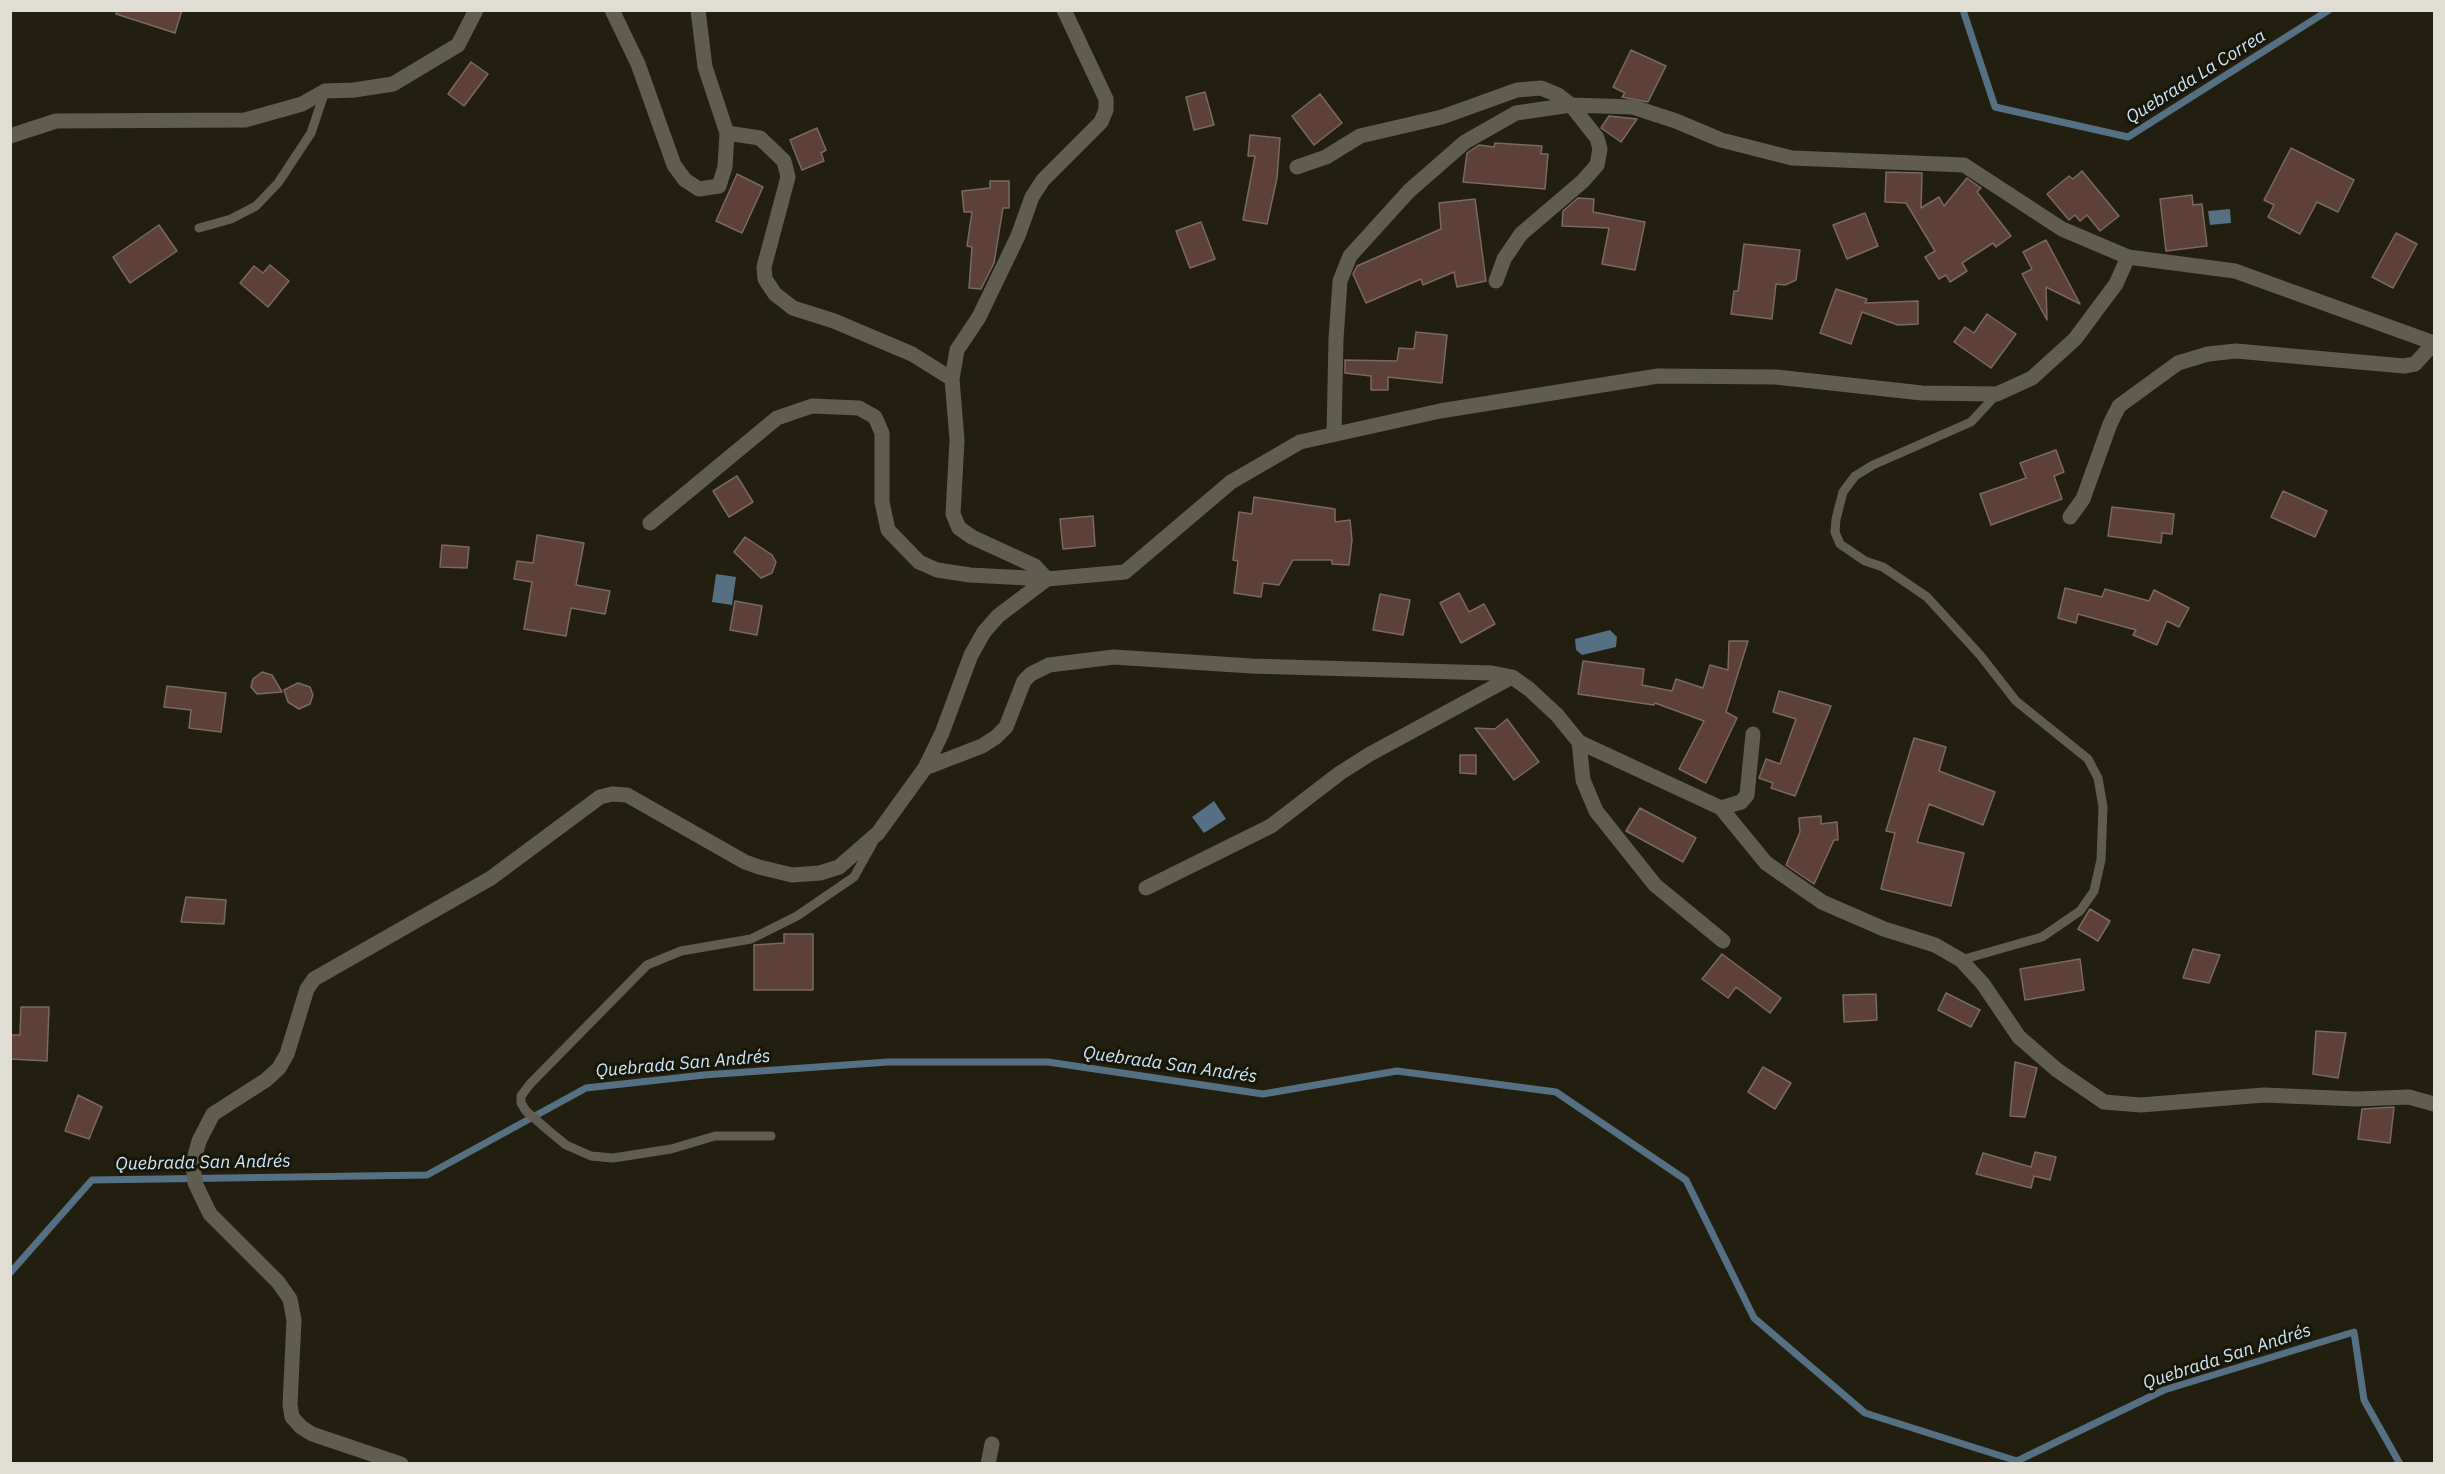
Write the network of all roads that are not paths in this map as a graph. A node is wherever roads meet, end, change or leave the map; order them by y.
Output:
1 (476, 10) edge
2 (612, 10) edge
3 (698, 10) edge
4 (1064, 10) edge
5 (325, 91) junction
6 (1571, 105) junction
7 (727, 133) junction
8 (10, 136) edge
9 (1297, 167) dead end
10 (199, 228) dead end
11 (2128, 257) junction
12 (1496, 280) dead end
13 (2434, 343) edge
14 (952, 379) junction
15 (1997, 394) junction
16 (1334, 434) junction
17 (2070, 517) dead end
18 (650, 523) dead end
19 (1047, 579) junction
20 (1512, 677) junction
21 (1753, 734) dead end
22 (1579, 742) junction
23 (925, 768) junction
24 (1721, 808) junction
25 (879, 833) junction
26 (1146, 888) dead end
27 (1723, 940) dead end
28 (1961, 960) junction
29 (2434, 1104) edge
30 (771, 1136) dead end
31 (992, 1444) dead end
32 (401, 1464) edge
33 (987, 1464) edge

1 - 5 street
2 - 7 street
3 - 7 street
4 - 14 street
5 - 8 street
5 - 10 lane
6 - 9 street
6 - 11 street
6 - 12 street
6 - 16 street
7 - 14 street
11 - 13 street
11 - 15 street
13 - 17 street
14 - 19 street
15 - 16 street
15 - 28 lane
16 - 19 street
18 - 19 street
19 - 23 street
20 - 22 street
20 - 23 street
20 - 26 street
21 - 24 street
22 - 24 street
22 - 27 street
23 - 25 street
24 - 28 street
25 - 30 lane
25 - 32 street
28 - 29 street
31 - 33 street

